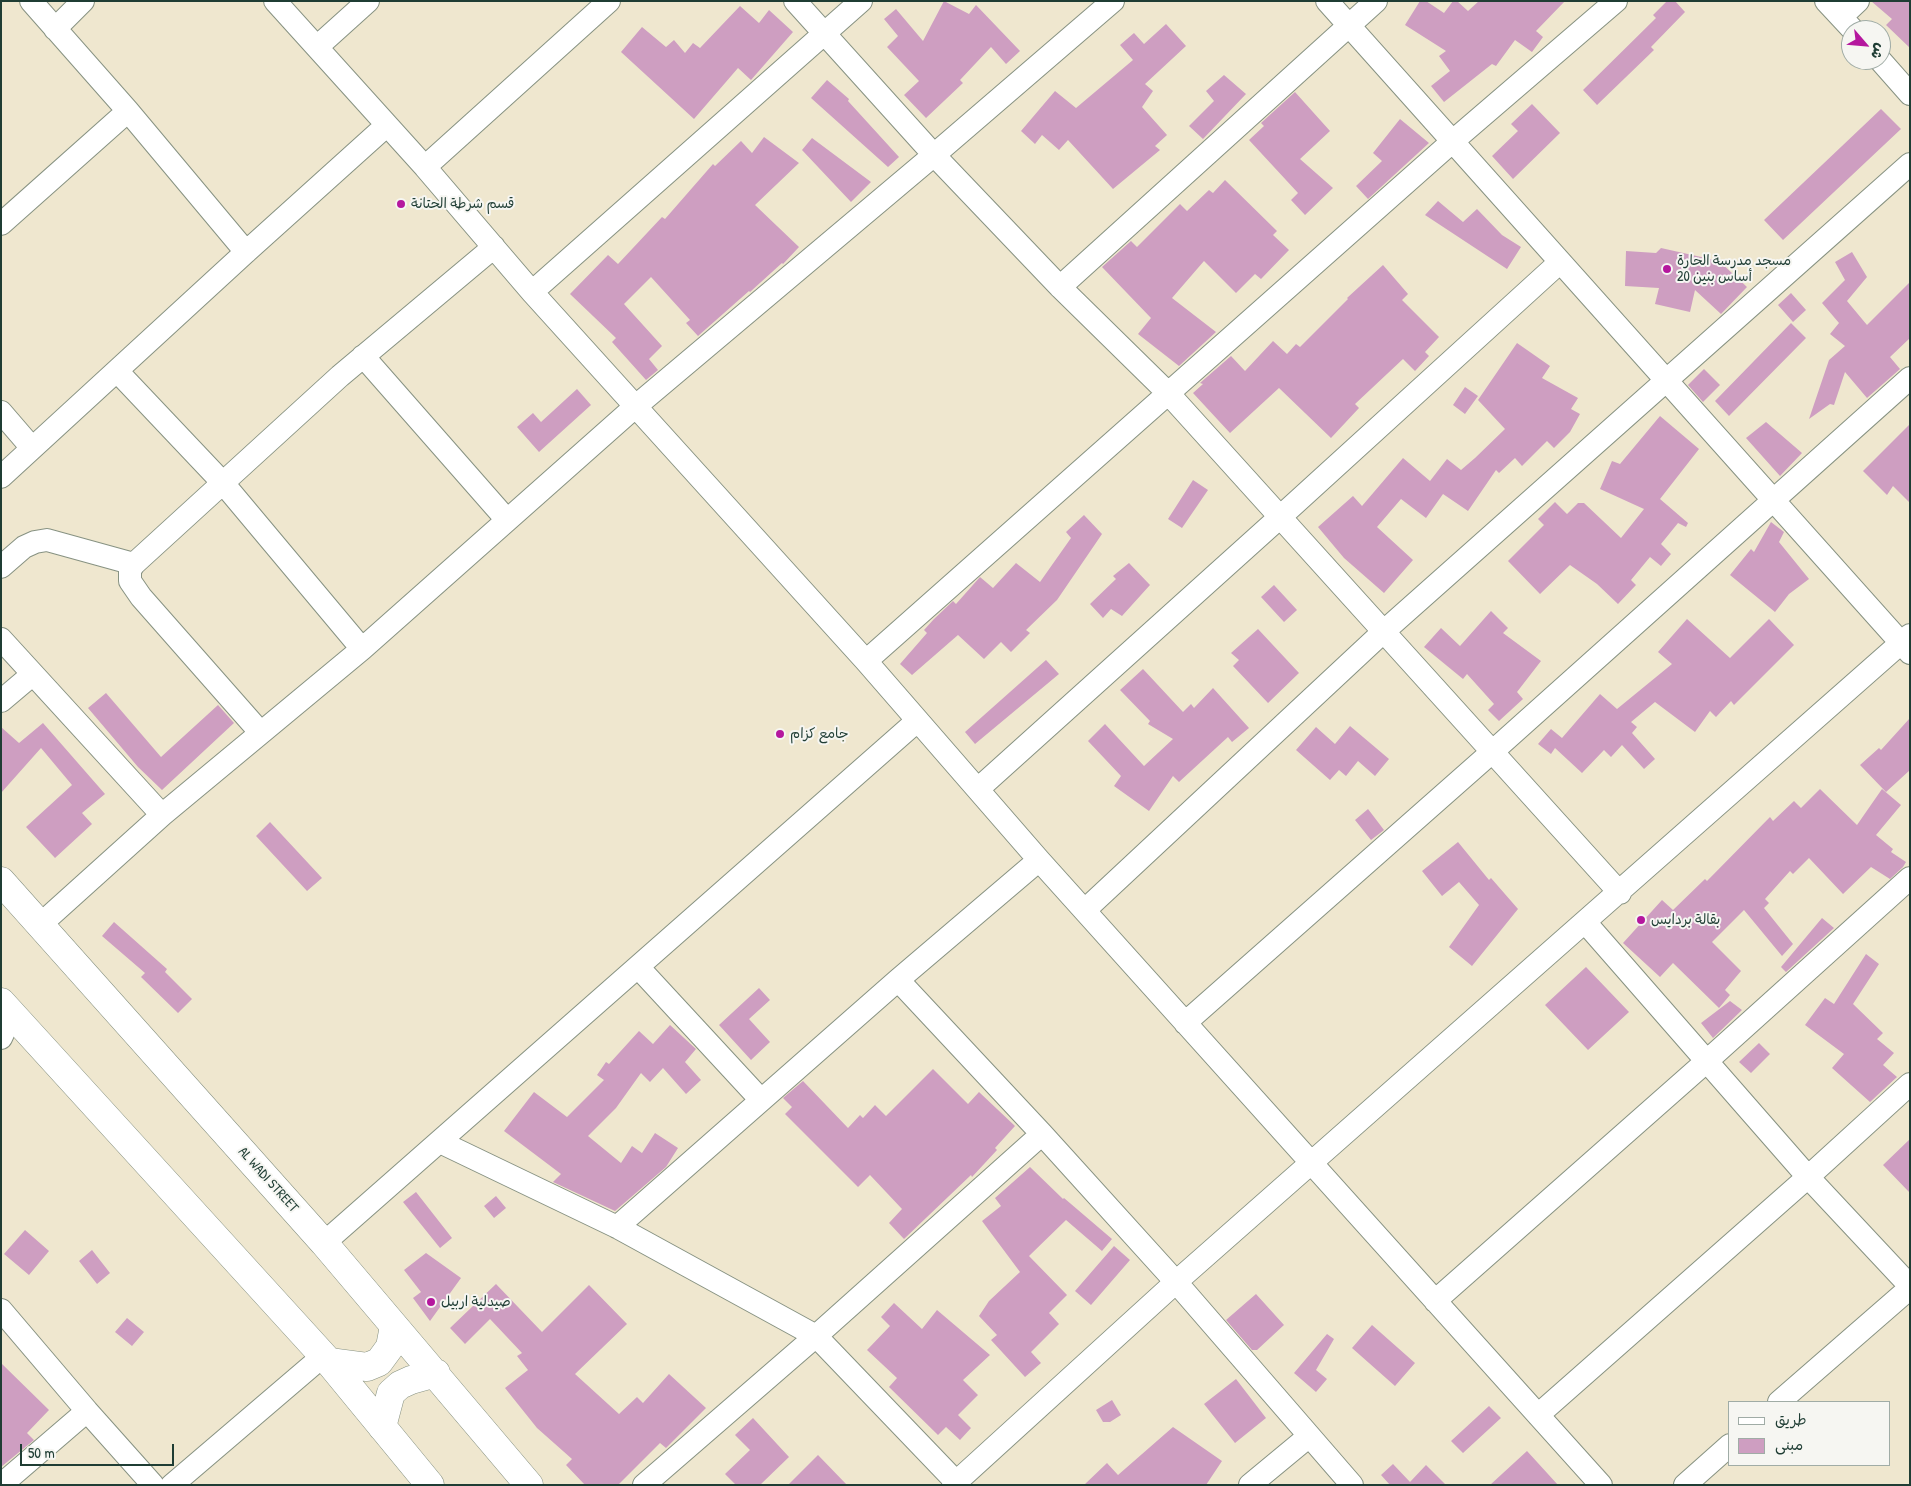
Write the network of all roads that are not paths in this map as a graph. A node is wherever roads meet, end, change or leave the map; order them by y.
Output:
1 (31, 1) edge
2 (83, 1) edge
3 (275, 1) edge
4 (368, 1) edge
5 (609, 1) edge
6 (795, 1) edge
7 (861, 1) edge
8 (1113, 1) edge
9 (1327, 1) edge
10 (1376, 1) edge
11 (1616, 1) edge
12 (1858, 1) edge
13 (1840, 16) edge
14 (1348, 26) junction
15 (55, 29) junction
16 (825, 34) junction
17 (316, 47) junction
18 (1889, 70) edge
19 (1910, 94) edge
20 (128, 111) junction
21 (387, 125) junction
22 (1453, 141) junction
23 (934, 156) junction
24 (1910, 164) edge
25 (425, 166) junction
26 (1, 224) edge
27 (494, 247) junction
28 (246, 252) junction
29 (1559, 263) junction
30 (1060, 287) junction
31 (532, 292) junction
32 (363, 356) junction
33 (117, 371) junction
34 (1910, 378) edge
35 (1667, 382) junction
36 (1168, 394) junction
37 (636, 406) junction
38 (1, 412) edge
39 (32, 448) junction
40 (1, 477) edge
41 (223, 483) junction
42 (1774, 500) junction
43 (1279, 518) junction
44 (507, 520) junction
45 (134, 564) junction
46 (1, 566) edge
47 (1382, 633) junction
48 (1, 639) edge
49 (1907, 644) edge
50 (362, 649) junction
51 (866, 662) junction
52 (33, 674) junction
53 (1, 701) edge
54 (917, 721) junction
55 (260, 732) junction
56 (1492, 752) junction
57 (978, 789) junction
58 (162, 815) junction
59 (1039, 860) junction
60 (1910, 878) edge
61 (1, 881) edge
62 (1620, 893) junction
63 (1085, 910) junction
64 (1585, 922) junction
65 (41, 924) junction
66 (638, 967) junction
67 (898, 980) junction
68 (5, 1018) edge
69 (1185, 1023) junction
70 (1708, 1060) junction
71 (1910, 1084) edge
72 (761, 1100) junction
73 (1042, 1134) junction
74 (440, 1142) junction
75 (1312, 1162) junction
76 (1808, 1177) junction
77 (617, 1227) junction
78 (324, 1243) junction
79 (1176, 1282) junction
80 (1910, 1287) edge
81 (1435, 1301) junction
82 (1, 1310) edge
83 (394, 1326) junction
84 (816, 1336) junction
85 (326, 1359) junction
86 (436, 1373) junction
87 (1780, 1401) edge
88 (87, 1411) junction
89 (1538, 1415) junction
90 (382, 1428) junction
91 (1308, 1436) junction
92 (1728, 1447) edge
93 (956, 1484) edge
94 (1, 1485) edge
95 (153, 1485) edge
96 (172, 1485) edge
97 (430, 1485) edge
98 (529, 1485) edge
99 (644, 1485) edge
100 (1250, 1485) edge
101 (1352, 1485) edge
102 (1601, 1485) edge
103 (1685, 1485) edge

1 - 15 street
2 - 15 street
3 - 17 street
4 - 17 street
5 - 25 street
6 - 16 street
7 - 16 street
8 - 23 street
9 - 14 street
10 - 14 street
11 - 22 street
12 - 13 street
14 - 22 street
14 - 30 street
15 - 20 street
16 - 23 street
16 - 31 street
17 - 21 street
18 - 19 street
20 - 26 street
20 - 28 street
21 - 25 street
21 - 28 street
22 - 29 street
22 - 36 street
23 - 30 street
23 - 37 street
24 - 35 street
25 - 27 street
27 - 31 street
27 - 32 street
28 - 33 street
29 - 35 street
29 - 43 street
30 - 36 street
31 - 37 street
32 - 41 street
32 - 44 street
33 - 39 street
33 - 41 street
34 - 42 street
35 - 42 street
35 - 47 street
36 - 43 street
36 - 51 street
37 - 44 street
37 - 51 street
38 - 39 street
39 - 40 street
41 - 45 street
41 - 50 street
42 - 49 street
42 - 56 street
43 - 47 street
43 - 57 street
44 - 50 street
45 - 46 street
45 - 55 street
47 - 56 street
47 - 63 street
48 - 52 street
49 - 62 street
50 - 55 street
51 - 54 street
52 - 53 street
52 - 58 street
54 - 57 street
54 - 66 street
55 - 58 street
56 - 62 street
56 - 69 street
57 - 59 street
58 - 65 street
59 - 63 street
59 - 67 street
60 - 70 street
61 - 65 main road, AL WADI STREET
62 - 64 street
63 - 69 street
64 - 70 street
64 - 75 street
65 - 78 main road, AL WADI STREET
66 - 72 street
66 - 74 street
67 - 72 street
67 - 73 street
68 - 85 main road
69 - 75 street
70 - 76 street
70 - 81 street
71 - 76 street
72 - 77 street
73 - 79 street
73 - 84 street
74 - 77 street
74 - 78 street
75 - 79 street
75 - 81 street
76 - 80 street
76 - 89 street
77 - 84 street
78 - 83 main road, AL WADI STREET
79 - 91 street
79 - 93 street
80 - 87 street
81 - 89 street
82 - 88 street
83 - 85 main road
83 - 86 main road, AL WADI STREET
84 - 93 street
84 - 99 street
85 - 90 main road
85 - 96 street
86 - 90 main road
86 - 98 main road, AL WADI STREET
88 - 94 street
88 - 95 street
89 - 102 street
90 - 97 main road
91 - 100 street
91 - 101 street
92 - 103 street

